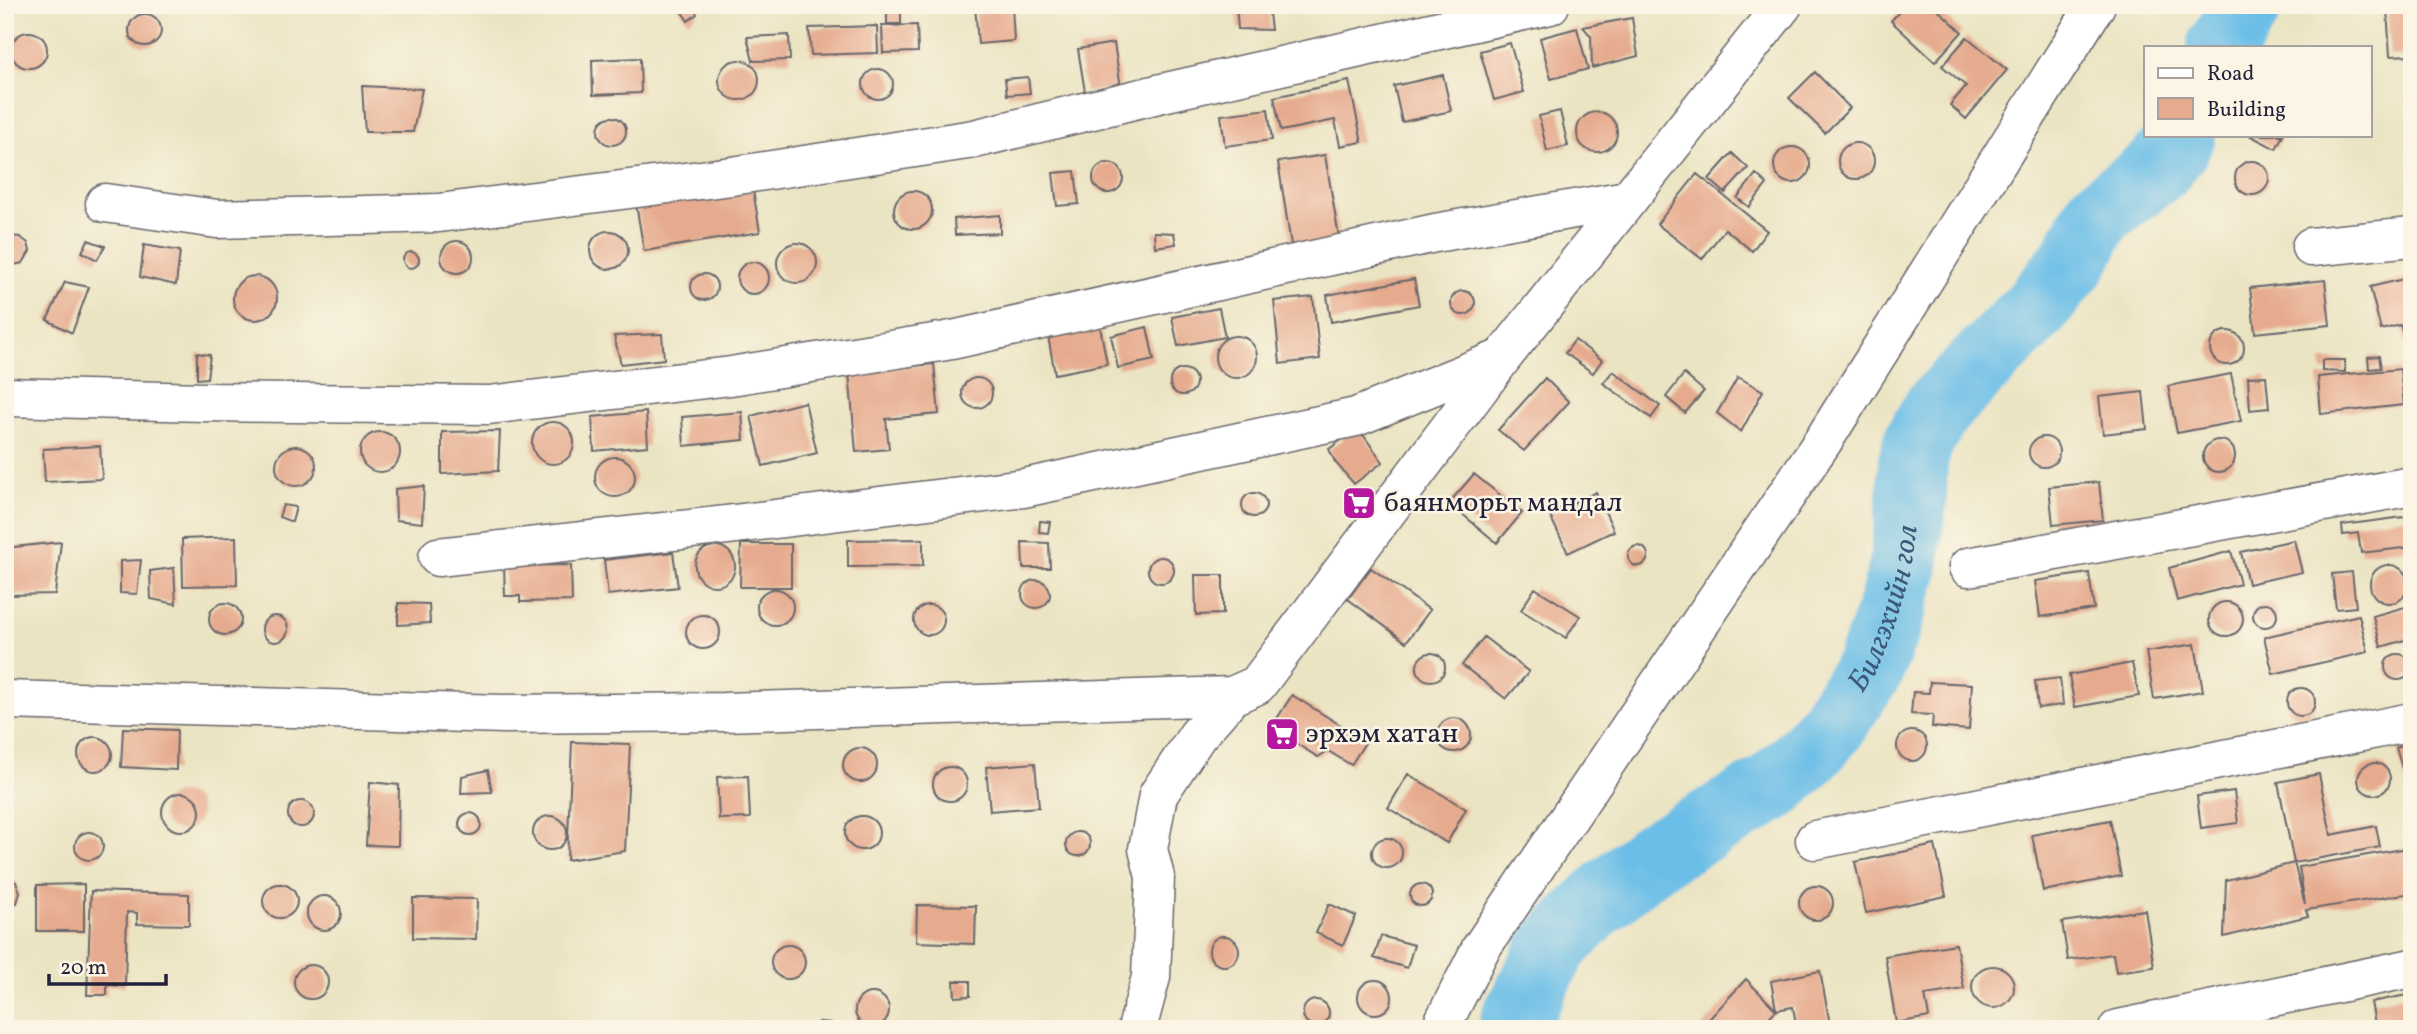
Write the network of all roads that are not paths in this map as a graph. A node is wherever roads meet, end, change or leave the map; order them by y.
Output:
1 (1550, 5) edge
2 (1783, 5) edge
3 (2096, 5) edge
4 (1627, 200) junction
5 (106, 203) dead end
6 (2412, 237) edge
7 (2311, 247) dead end
8 (1502, 358) junction
9 (5, 397) edge
10 (2412, 486) edge
11 (438, 557) dead end
12 (1968, 567) dead end
13 (1232, 696) junction
14 (5, 700) edge
15 (2412, 722) edge
16 (1815, 840) dead end
17 (2412, 968) edge
18 (1137, 1029) edge
19 (1440, 1029) edge
20 (2118, 1029) edge

1 - 5 street
2 - 4 street
3 - 19 street
4 - 8 street
4 - 9 street
6 - 7 street
8 - 11 street
8 - 13 street
10 - 12 street
13 - 14 street
13 - 18 street
15 - 16 street
17 - 20 street

